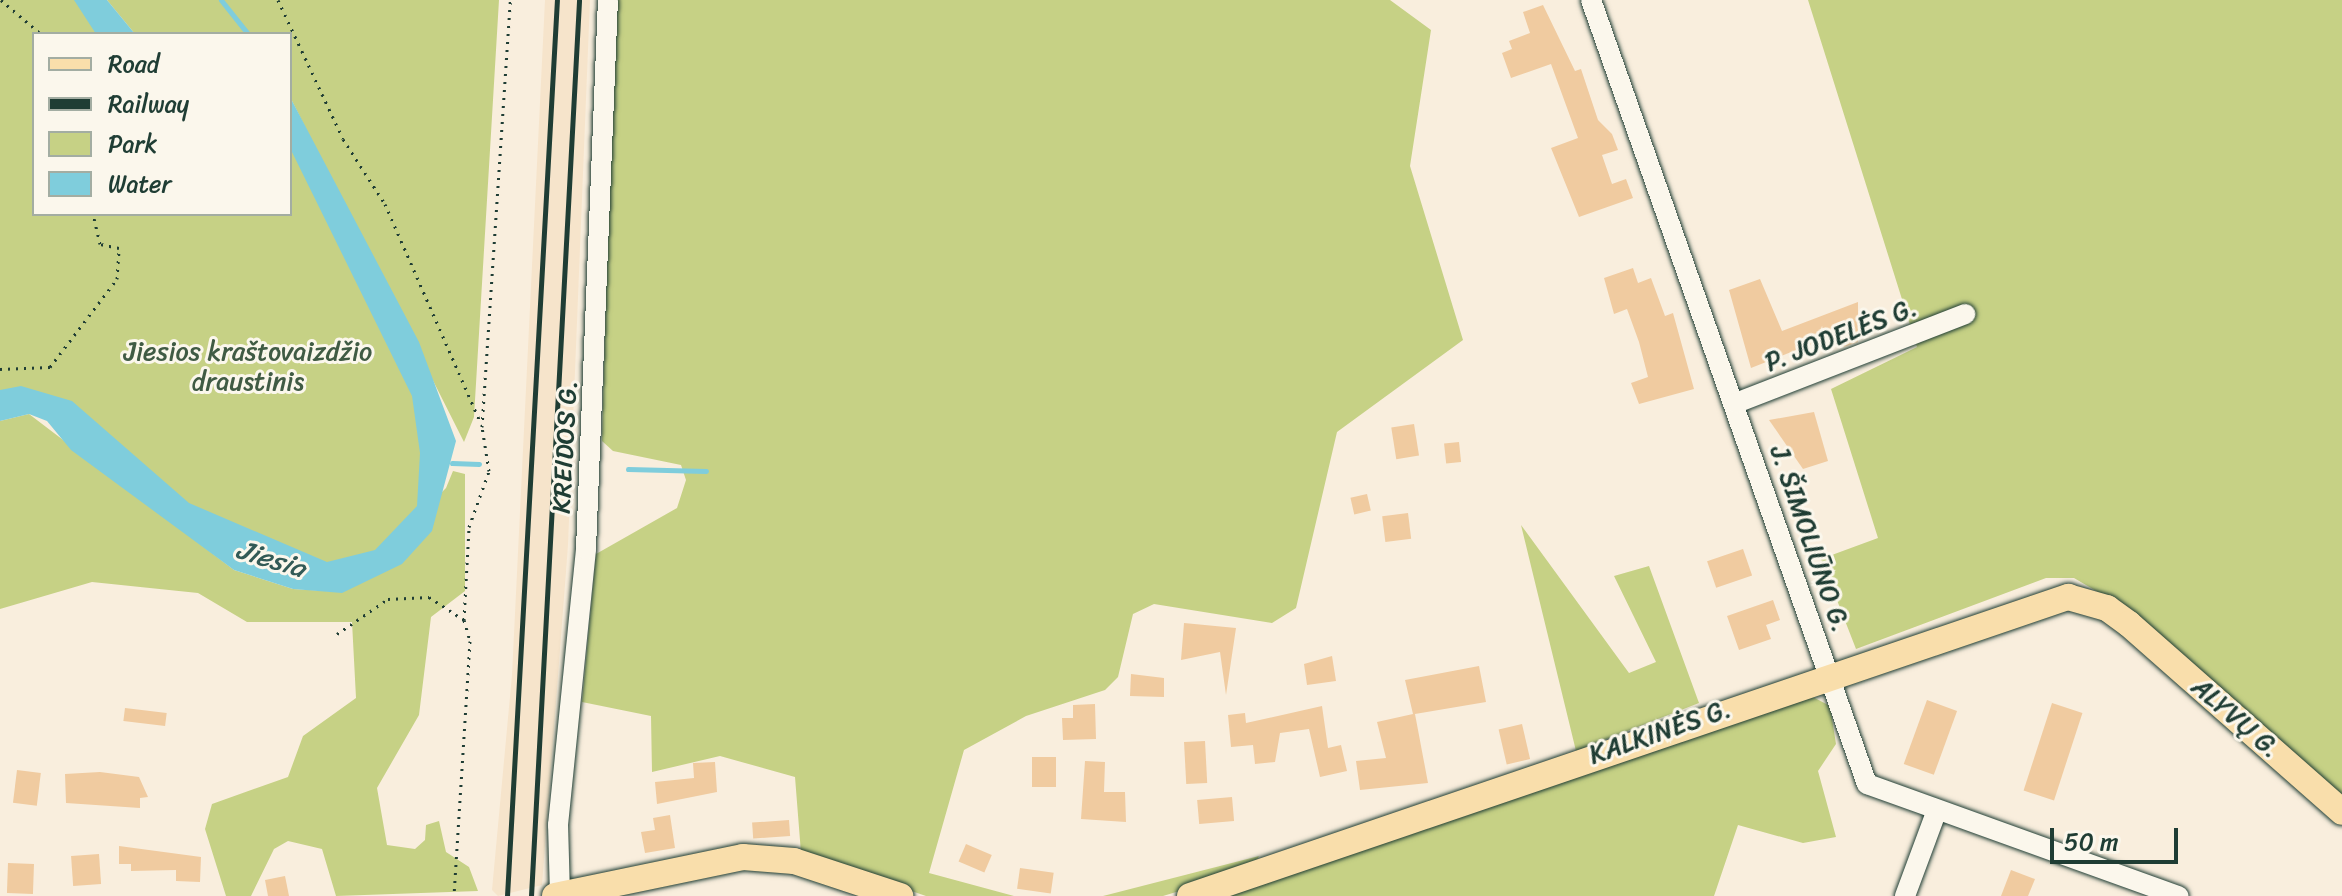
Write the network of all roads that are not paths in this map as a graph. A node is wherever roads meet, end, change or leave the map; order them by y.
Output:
1 (608, 0) edge
2 (1591, 0) edge
3 (1965, 314) dead end
4 (1736, 403) junction
5 (2129, 624) joint
6 (1830, 674) junction
7 (1937, 810) junction
8 (2342, 812) edge
9 (593, 891) edge
10 (558, 895) edge
11 (900, 896) edge
12 (1190, 896) edge
13 (1905, 896) edge
14 (2178, 896) edge

1 - 10 street, KREIDOS G.
2 - 4 street, J. ŠIMOLIŪNO G.
3 - 4 street, P. JODELĖS G.
4 - 6 street, J. ŠIMOLIŪNO G.
5 - 6 main road, KALKINĖS G.
5 - 8 main road, ALYVŲ G.
6 - 7 street, J. ŠIMOLIŪNO G.
6 - 12 main road, KALKINĖS G.
7 - 13 street
7 - 14 street, J. ŠIMOLIŪNO G.
9 - 10 main road
9 - 11 main road

